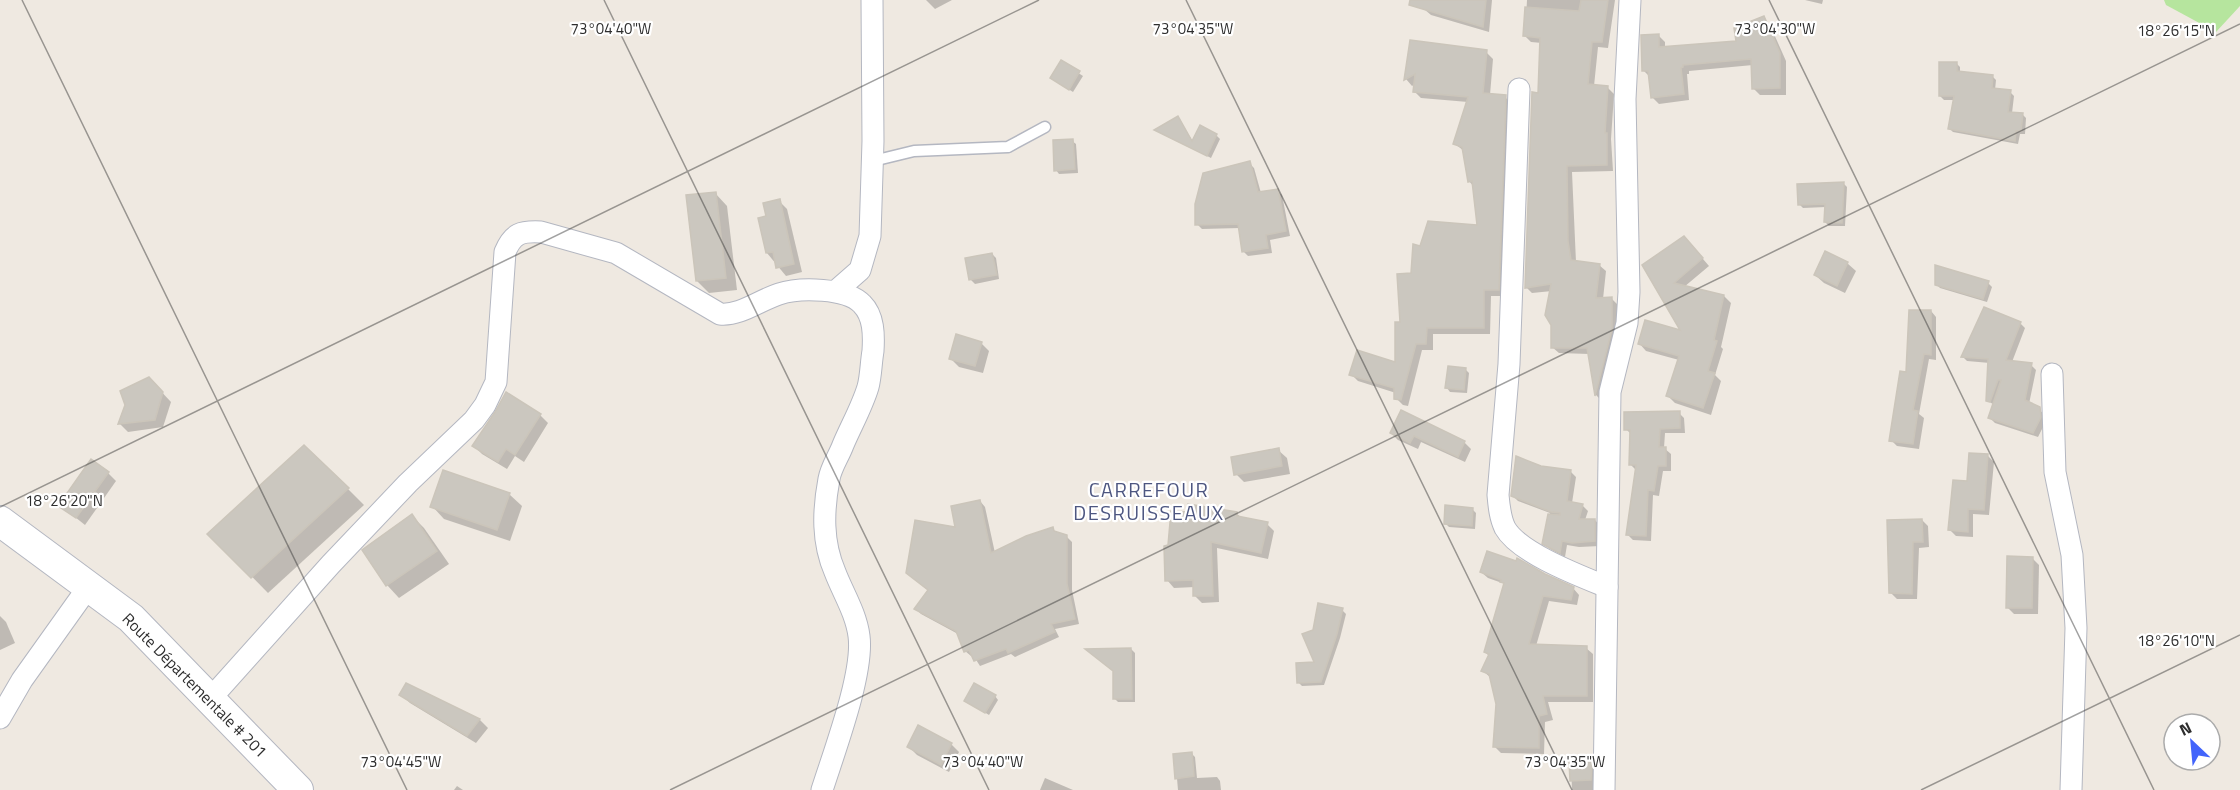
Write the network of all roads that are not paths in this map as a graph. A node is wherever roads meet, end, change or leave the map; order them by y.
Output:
1 (872, 0) edge
2 (1630, 0) edge
3 (1519, 89) dead end
4 (1045, 128) dead end
5 (873, 161) junction
6 (836, 291) junction
7 (2052, 374) dead end
8 (0, 521) edge
9 (89, 586) junction
10 (1607, 587) junction
11 (211, 698) junction
12 (0, 718) edge
13 (293, 789) edge
14 (822, 790) edge
15 (1604, 790) edge
16 (2071, 790) edge

1 - 5 street
2 - 10 street
3 - 10 street
4 - 5 lane
5 - 6 street
6 - 11 street
6 - 14 street
7 - 16 street
8 - 9 main road, Route Départementale # 201
9 - 11 main road, Route Départementale # 201
9 - 12 street
10 - 15 street
11 - 13 main road, Route Départementale # 201

